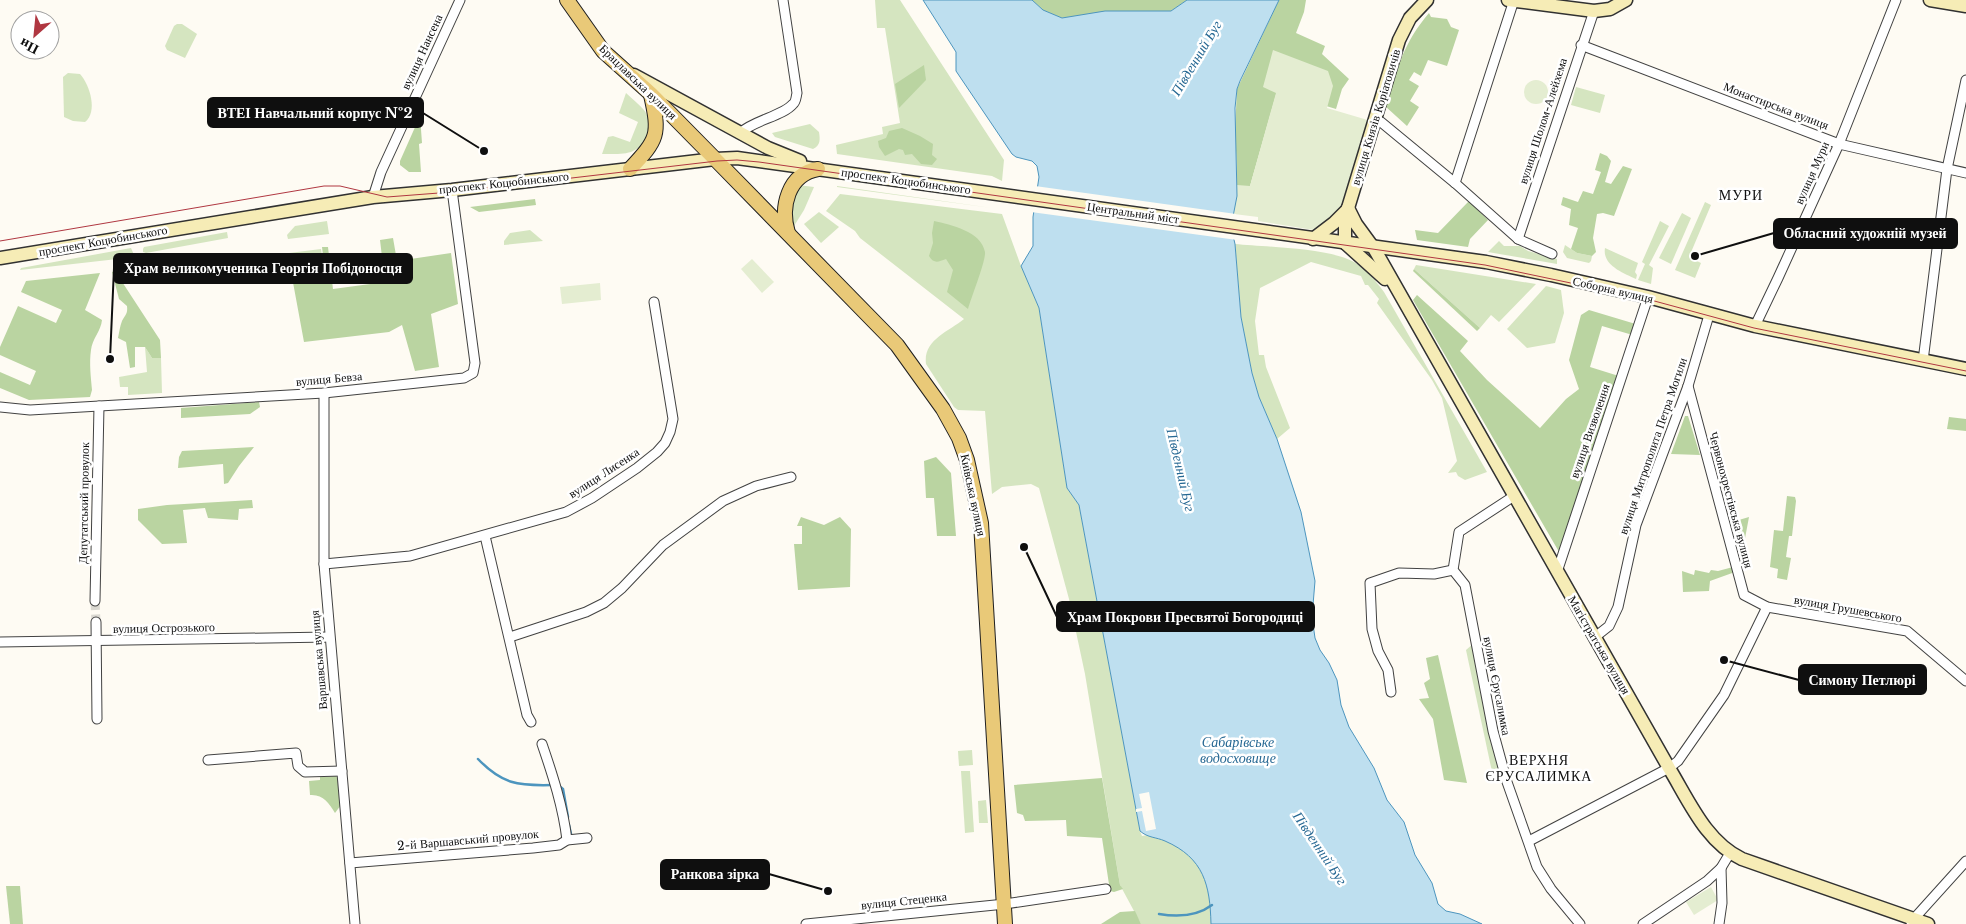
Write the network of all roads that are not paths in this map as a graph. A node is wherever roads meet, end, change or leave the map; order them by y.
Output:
1 (460, 0) edge
2 (567, 0) edge
3 (783, 0) edge
4 (1427, 0) edge
5 (1508, 0) edge
6 (1513, 0) edge
7 (1626, 0) edge
8 (1896, 0) edge
9 (1930, 0) edge
10 (1966, 6) edge
11 (1594, 11) junction
12 (1581, 45) junction
13 (623, 68) junction
14 (1966, 80) edge
15 (651, 94) junction
16 (1375, 120) junction
17 (740, 133) junction
18 (1839, 144) junction
19 (715, 159) junction
20 (630, 169) junction
21 (818, 169) junction
22 (1948, 169) junction
23 (1966, 173) edge
24 (1455, 183) junction
25 (452, 190) junction
26 (1010, 196) joint
27 (373, 197) junction
28 (1348, 208) junction
29 (1256, 231) joint
30 (789, 234) junction
31 (1313, 238) junction
32 (1518, 239) junction
33 (1345, 243) junction
34 (1373, 247) junction
35 (1403, 251) junction
36 (1552, 254) dead end
37 (0, 258) edge
38 (1394, 286) junction
39 (1648, 297) junction
40 (654, 302) dead end
41 (1708, 315) junction
42 (1754, 326) junction
43 (1923, 361) junction
44 (1966, 369) edge
45 (1688, 386) junction
46 (324, 393) junction
47 (99, 406) junction
48 (0, 407) edge
49 (791, 476) dead end
50 (1514, 496) junction
51 (485, 536) junction
52 (324, 564) junction
53 (1453, 570) junction
54 (1557, 572) junction
55 (95, 601) tunnel mouth
56 (1767, 608) junction
57 (96, 622) tunnel mouth
58 (1596, 636) junction
59 (329, 637) junction
60 (510, 637) junction
61 (97, 641) junction
62 (0, 642) edge
63 (1966, 681) edge
64 (1391, 692) dead end
65 (97, 719) dead end
66 (531, 722) dead end
67 (542, 744) dead end
68 (208, 760) dead end
69 (1669, 768) junction
70 (342, 771) junction
71 (587, 838) dead end
72 (567, 840) junction
73 (1529, 841) junction
74 (1730, 852) junction
75 (1966, 861) edge
76 (350, 864) junction
77 (1721, 868) junction
78 (1106, 889) dead end
79 (1005, 904) junction
80 (1912, 921) edge
81 (355, 924) edge
82 (806, 924) edge
83 (1006, 924) edge
84 (1580, 924) edge
85 (1643, 924) edge
86 (1719, 924) edge
87 (1928, 924) edge

1 - 27 street, вулиця Нансена
2 - 13 main road, Брацлавська вулиця
3 - 17 street
4 - 16 street, вулиця Князів Коріатовичів
5 - 6 street
6 - 11 street
6 - 24 street
7 - 11 street
8 - 18 street, вулиця Мури
9 - 10 street
11 - 12 street, вулиця Шолом-Алейхема
12 - 18 street, Монастирська вулиця
12 - 32 street, вулиця Шолом-Алейхема
13 - 15 main road, Брацлавська вулиця
13 - 17 street
14 - 22 street
15 - 19 main road, Брацлавська вулиця
15 - 20 main road
16 - 24 street
16 - 28 street, вулиця Князів Коріатовичів
17 - 21 street
18 - 22 street, Монастирська вулиця
18 - 42 street, вулиця Мури
19 - 20 street, проспект Коцюбинського
19 - 21 street, проспект Коцюбинського
19 - 30 main road, Київська вулиця
20 - 25 street, проспект Коцюбинського
21 - 26 street, проспект Коцюбинського
21 - 30 main road
22 - 23 street, Монастирська вулиця
22 - 43 street
24 - 32 street
25 - 27 street, проспект Коцюбинського
25 - 46 street, вулиця Бевза
26 - 29 street, Центральний міст
27 - 37 street, проспект Коцюбинського
28 - 31 street
28 - 33 street, вулиця Князів Коріатовичів
28 - 34 street, Магістратська вулиця
29 - 31 street, Соборна вулиця
30 - 79 main road, Київська вулиця
31 - 33 street, Соборна вулиця
32 - 36 street
33 - 34 street, Соборна вулиця
33 - 38 street
34 - 35 street, Соборна вулиця
34 - 38 street, Магістратська вулиця
35 - 38 street
35 - 39 street, Соборна вулиця
38 - 50 street, Магістратська вулиця
39 - 41 street, Соборна вулиця
39 - 54 street, вулиця Визволення
40 - 51 street, вулиця Лисенка
41 - 42 street, Соборна вулиця
41 - 45 street, вулиця Митрополита Петра Могили
42 - 43 street, Соборна вулиця
43 - 44 street, Соборна вулиця
45 - 56 street, Червонохрестівська вулиця
45 - 58 street, вулиця Митрополита Петра Могили
46 - 47 street, вулиця Бевза
46 - 52 street, Варшавська вулиця
47 - 48 street, вулиця Бевза
47 - 55 street, Депутатський провулок
49 - 60 street
50 - 53 street
50 - 54 street, Магістратська вулиця
51 - 52 street, вулиця Лисенка
51 - 60 street
52 - 59 street, Варшавська вулиця
53 - 64 street
53 - 73 street, вулиця Єрусалимка
54 - 58 street, Магістратська вулиця
56 - 63 street, вулиця Грушевського
56 - 69 street
57 - 61 street
58 - 69 street, Магістратська вулиця
59 - 61 street, вулиця Острозького
59 - 70 street, Варшавська вулиця
60 - 66 street
61 - 62 street, вулиця Острозького
61 - 65 street
67 - 72 street
68 - 70 street
69 - 73 street
69 - 74 street, Магістратська вулиця
70 - 76 street, Варшавська вулиця
71 - 72 street, 2-й Варшавський провулок
72 - 76 street, 2-й Варшавський провулок
73 - 84 street, вулиця Єрусалимка
74 - 77 street
74 - 80 street, Магістратська вулиця
75 - 80 street
76 - 81 street, Варшавська вулиця
77 - 85 street
77 - 86 street
78 - 79 street, вулиця Стеценка
79 - 82 street, вулиця Стеценка
79 - 83 main road, Київська вулиця
80 - 87 street, Магістратська вулиця

